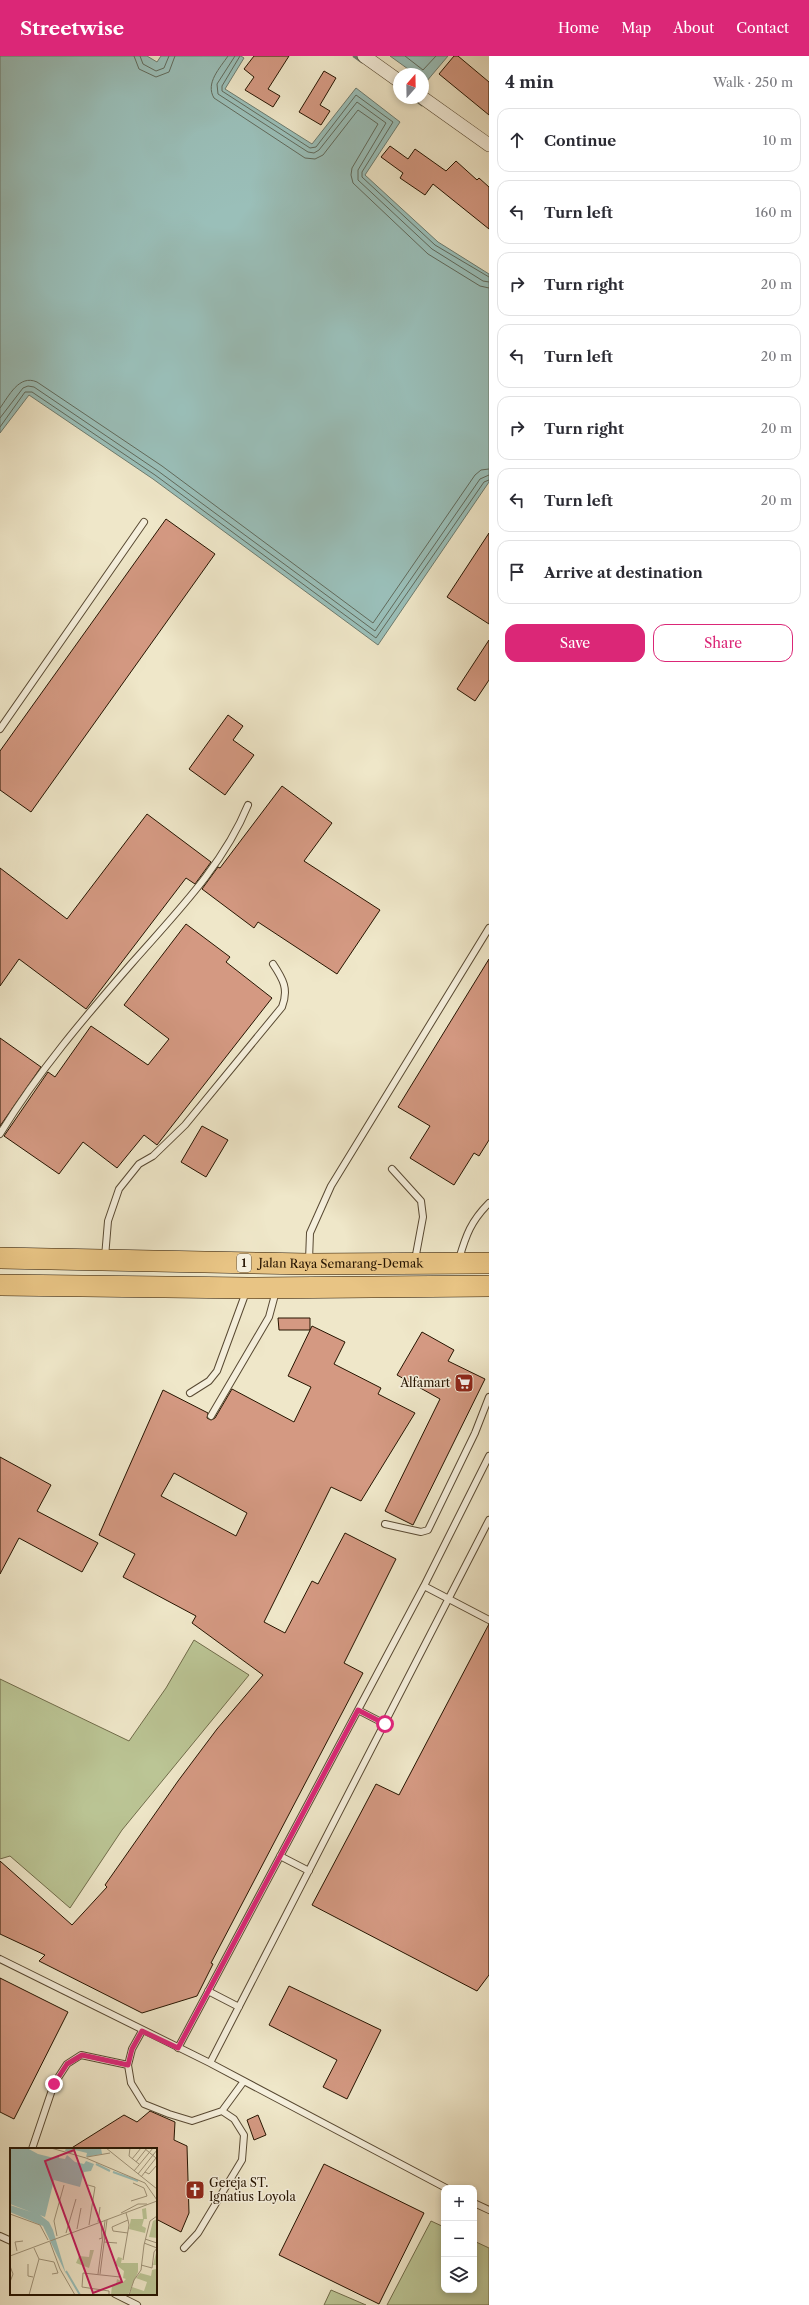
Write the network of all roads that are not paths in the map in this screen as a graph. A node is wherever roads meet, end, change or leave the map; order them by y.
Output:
1 (364, 56) edge
2 (393, 76) edge
3 (429, 102) edge
4 (489, 144) edge
5 (144, 522) dead end
6 (0, 729) edge
7 (248, 805) dead end
8 (489, 928) edge
9 (273, 964) dead end
10 (0, 1134) edge
11 (392, 1169) dead end
12 (489, 1203) edge
13 (0, 1258) edge
14 (105, 1260) junction
15 (415, 1263) junction
16 (458, 1263) junction
17 (489, 1263) edge
18 (308, 1264) junction
19 (0, 1285) edge
20 (489, 1286) edge
21 (248, 1288) junction
22 (277, 1288) junction
23 (190, 1393) dead end
24 (489, 1397) edge
25 (211, 1416) dead end
26 (489, 1456) edge
27 (489, 1520) edge
28 (385, 1524) dead end
29 (424, 1586) junction
30 (449, 1600) junction
31 (489, 1620) edge
32 (358, 1710) junction
33 (385, 1724) junction
34 (280, 1856) junction
35 (309, 1871) junction
36 (0, 1959) edge
37 (208, 1991) junction
38 (239, 2007) junction
39 (142, 2031) junction
40 (178, 2048) junction
41 (210, 2064) junction
42 (128, 2065) junction
43 (244, 2081) junction
44 (222, 2111) junction
45 (32, 2148) edge
46 (441, 2185) edge
47 (477, 2204) edge
48 (489, 2210) edge
49 (0, 2236) edge
50 (10, 2241) edge
51 (184, 2248) dead end
52 (117, 2295) edge
53 (137, 2305) edge

1 - 2 street
3 - 4 street
5 - 6 lane
7 - 10 lane
8 - 18 lane
9 - 14 lane
11 - 15 lane
12 - 16 lane
13 - 14 highway, Jalan Raya Semarang-Demak / 1
14 - 18 highway, Jalan Raya Semarang-Demak / 1
15 - 16 highway, Jalan Raya Semarang-Demak / 1
15 - 18 highway, Jalan Raya Semarang-Demak / 1
16 - 17 highway, Jalan Raya Semarang-Demak / 1
19 - 21 highway, Jalan Raya Semarang-Demak / 1
20 - 22 highway, Jalan Raya Semarang-Demak / 1
21 - 22 highway, Jalan Raya Semarang-Demak / 1
21 - 23 lane
22 - 25 lane
24 - 28 lane
26 - 29 lane
27 - 30 lane
29 - 30 lane
29 - 32 lane
30 - 31 lane
30 - 33 lane
32 - 33 lane
32 - 34 lane
33 - 35 lane
34 - 35 lane
34 - 37 lane
35 - 38 lane
36 - 39 lane
37 - 38 lane
37 - 40 lane
38 - 41 lane
39 - 40 lane
39 - 42 lane
40 - 41 lane
41 - 43 lane
42 - 44 lane
42 - 45 lane
43 - 44 lane
43 - 46 lane
44 - 51 lane
47 - 48 lane
49 - 50 lane
52 - 53 lane

